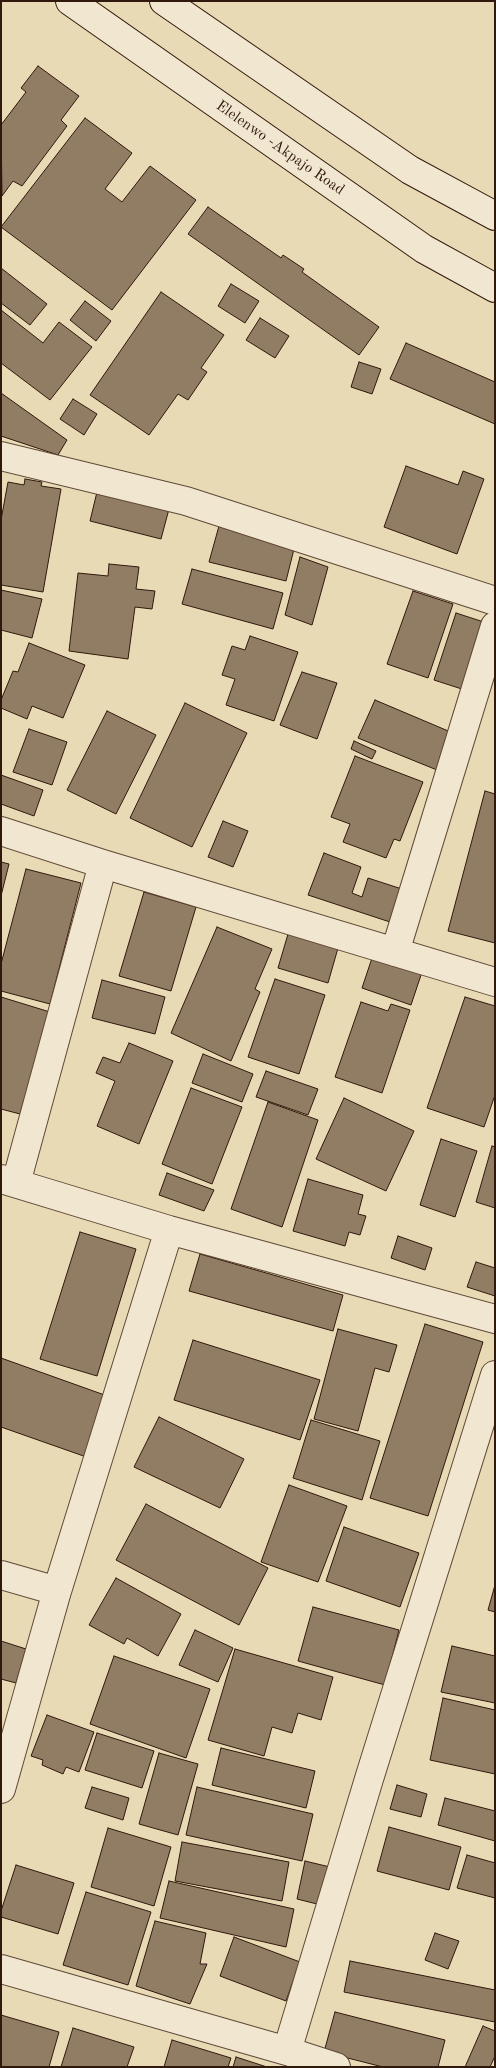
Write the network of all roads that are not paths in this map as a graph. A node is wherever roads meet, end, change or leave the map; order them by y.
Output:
1 (70, 1) edge
2 (164, 1) edge
3 (495, 216) edge
4 (495, 288) edge
5 (1, 456) edge
6 (495, 602) edge
7 (495, 626) edge
8 (1, 831) edge
9 (102, 864) junction
10 (395, 952) junction
11 (495, 982) edge
12 (9, 1181) edge
13 (169, 1230) junction
14 (495, 1319) edge
15 (495, 1375) edge
16 (1, 1575) edge
17 (57, 1591) junction
18 (1, 1789) edge
19 (1, 1969) edge
20 (287, 2051) junction
21 (336, 2067) edge

1 - 4 street, Elelenwo -Akpajo Road
2 - 3 street
5 - 6 street
7 - 10 street
8 - 9 street
9 - 10 street
9 - 12 street
10 - 11 street
12 - 13 street
13 - 14 street
13 - 17 street
15 - 20 street
16 - 17 street
17 - 18 street
19 - 20 street
20 - 21 street

